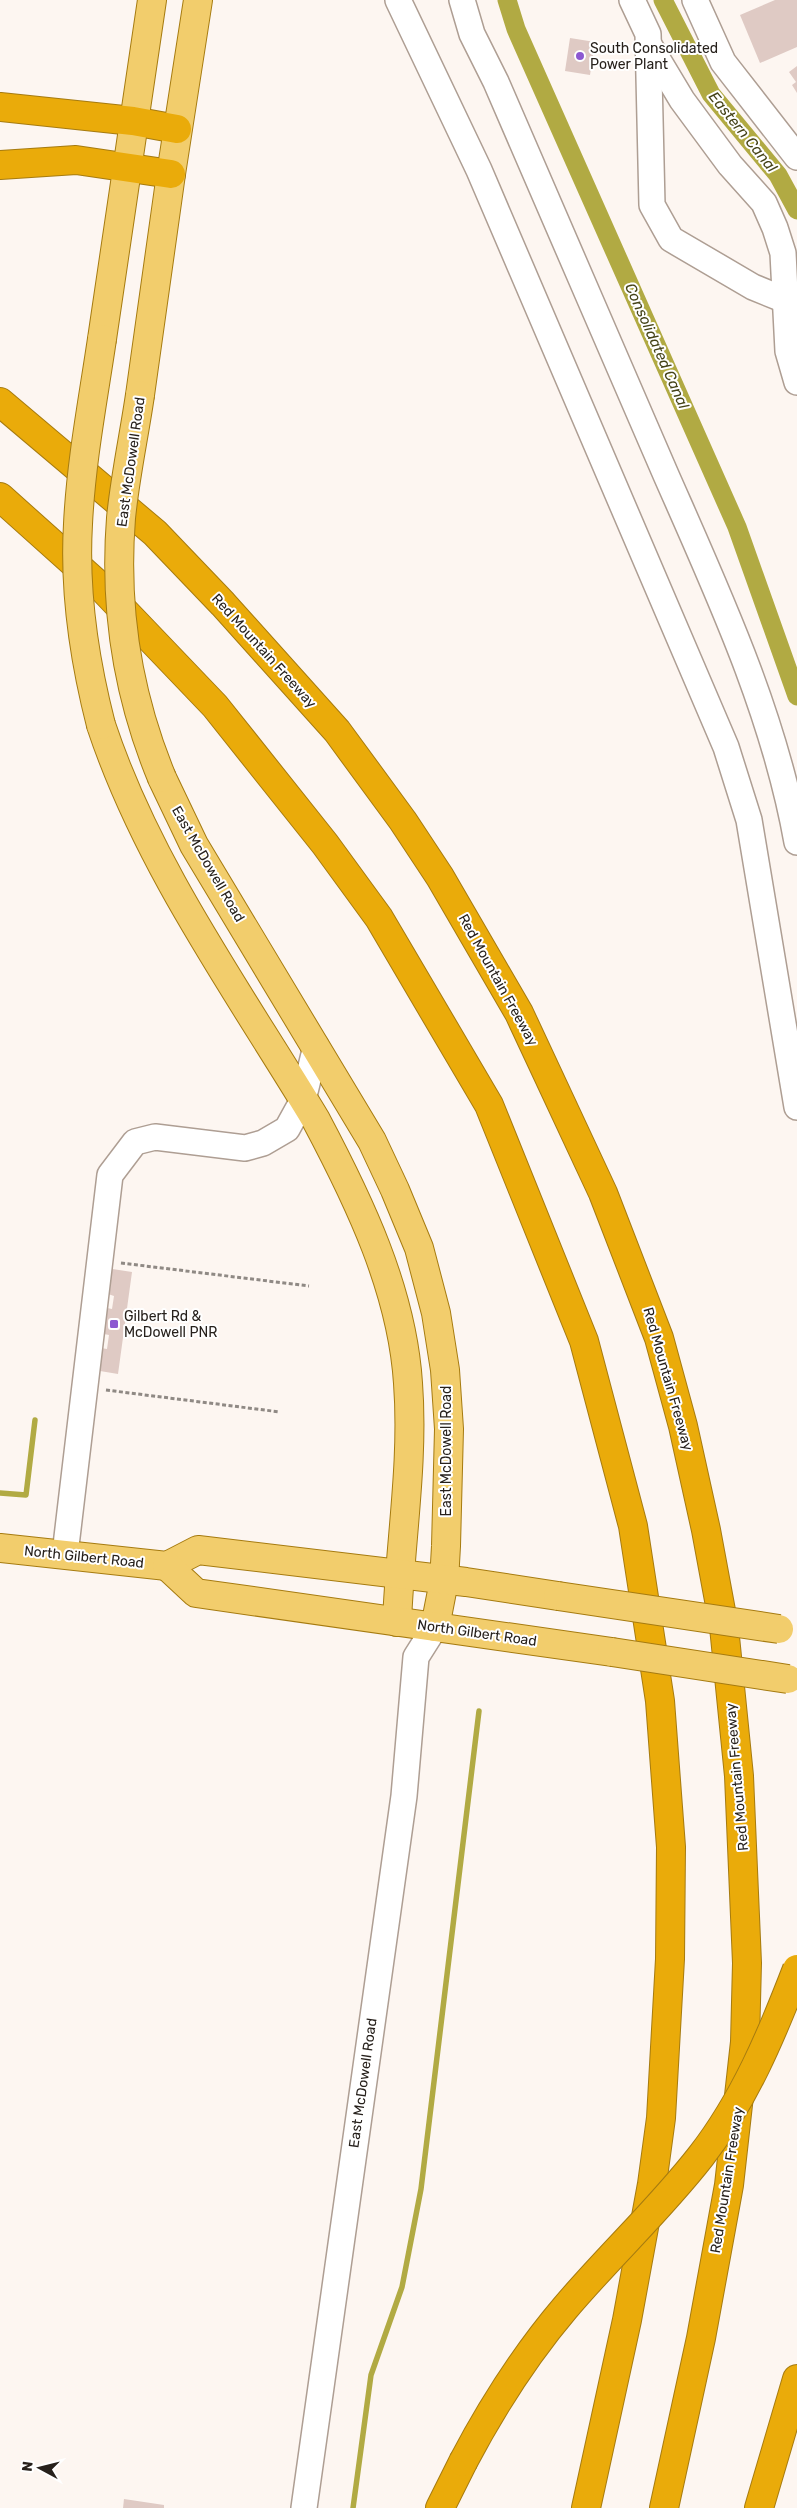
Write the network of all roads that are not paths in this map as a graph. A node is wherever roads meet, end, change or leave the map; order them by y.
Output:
1 (152, 0) edge
2 (198, 0) edge
3 (398, 0) edge
4 (462, 0) edge
5 (632, 0) edge
6 (695, 0) edge
7 (649, 45) junction
8 (0, 107) edge
9 (133, 121) junction
10 (177, 129) junction
11 (797, 157) edge
12 (0, 165) edge
13 (127, 168) junction
14 (171, 174) junction
15 (785, 300) junction
16 (797, 382) edge
17 (0, 402) edge
18 (0, 498) edge
19 (797, 842) edge
20 (316, 1046) junction
21 (303, 1100) junction
22 (797, 1107) edge
23 (0, 1548) edge
24 (65, 1554) junction
25 (168, 1566) junction
26 (399, 1575) junction
27 (444, 1581) junction
28 (397, 1622) junction
29 (435, 1627) junction
30 (788, 1630) edge
31 (416, 1657) junction
32 (793, 1680) edge
33 (797, 1969) edge
34 (797, 2379) edge
35 (304, 2508) edge
36 (440, 2508) edge
37 (586, 2508) edge
38 (664, 2508) edge
39 (759, 2508) edge

1 - 9 main road
2 - 10 main road, East McDowell Road
3 - 22 street
4 - 19 street
5 - 7 street
6 - 11 street
7 - 15 street
7 - 15 street
8 - 9 highway
9 - 10 highway
9 - 13 main road
10 - 14 main road, East McDowell Road
12 - 13 highway
13 - 14 highway
13 - 21 main road, bridge
14 - 20 main road, East McDowell Road, bridge
15 - 16 street
17 - 38 highway, Red Mountain Freeway
18 - 37 highway
20 - 21 street
20 - 27 main road, East McDowell Road
21 - 24 street
21 - 26 main road
23 - 24 main road, North Gilbert Road
24 - 25 main road, North Gilbert Road
25 - 26 main road
25 - 28 main road, North Gilbert Road
26 - 27 main road
26 - 28 main road
27 - 29 main road, East McDowell Road
27 - 30 main road, bridge
28 - 29 main road, North Gilbert Road
28 - 31 street
29 - 31 street, East McDowell Road
29 - 32 main road, North Gilbert Road, bridge
31 - 35 street, East McDowell Road
33 - 36 highway, bridge
34 - 39 highway

